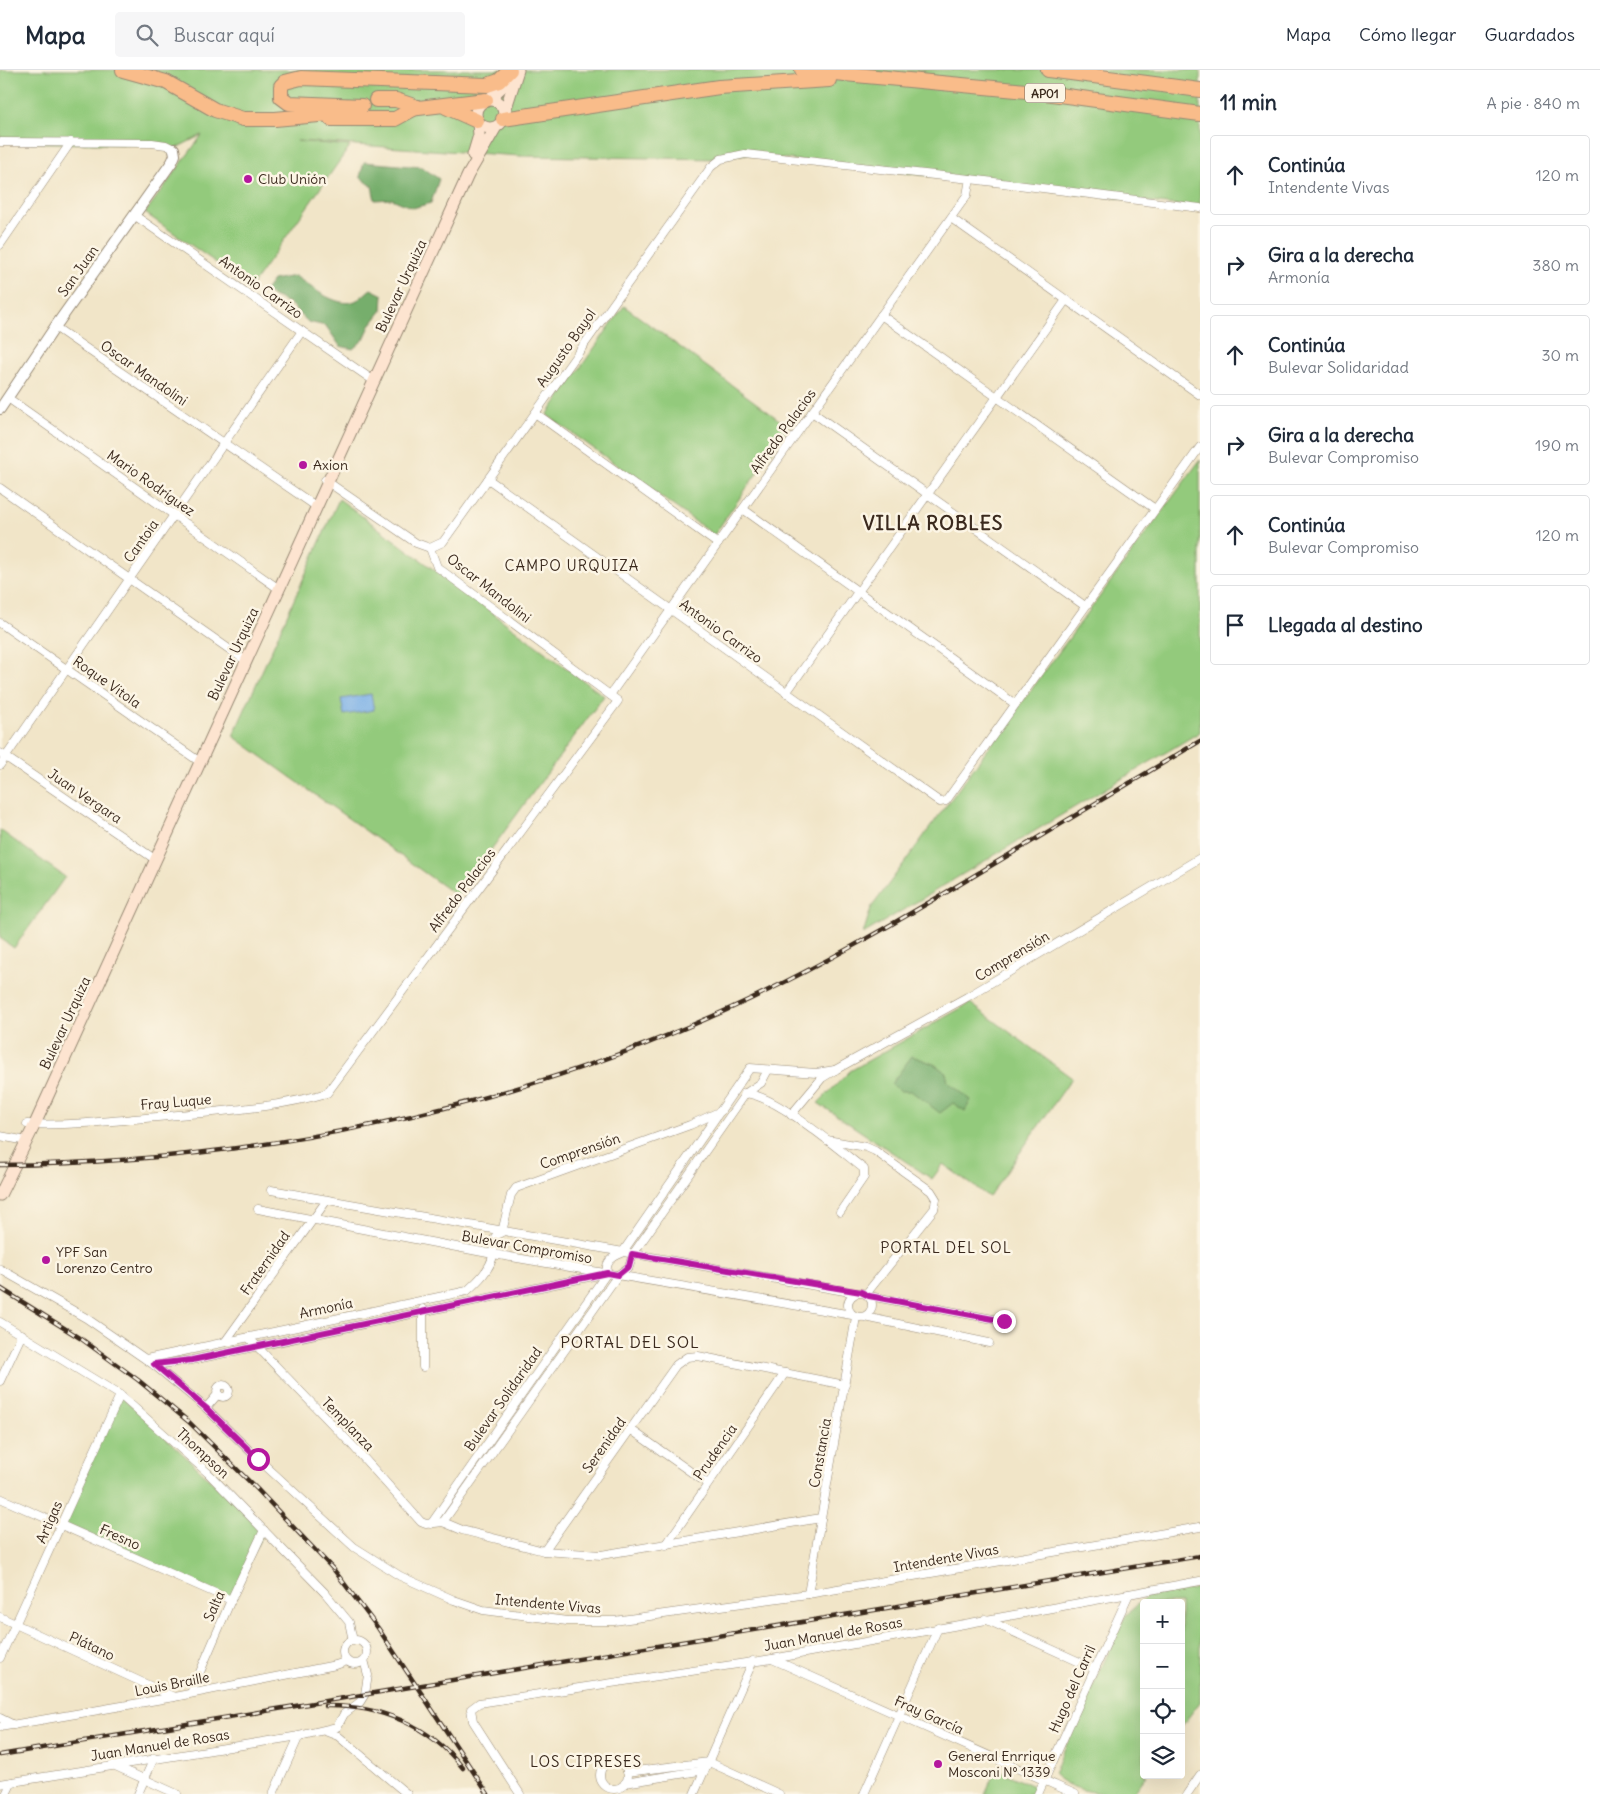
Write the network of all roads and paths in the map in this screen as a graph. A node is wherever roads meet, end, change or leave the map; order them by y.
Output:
1 (123, 70) edge
2 (802, 70) edge
3 (1048, 70) edge
4 (515, 71) edge
5 (890, 77) junction
6 (1200, 90) edge
7 (487, 100) junction
8 (441, 105) junction
9 (369, 106) junction
10 (417, 107) junction
11 (1200, 114) edge
12 (297, 118) junction
13 (501, 120) junction
14 (477, 122) junction
15 (0, 142) edge
16 (71, 142) junction
17 (174, 149) joint
18 (970, 179) junction
19 (1200, 208) edge
20 (134, 215) junction
21 (951, 218) junction
22 (0, 245) edge
23 (1066, 300) junction
24 (881, 315) junction
25 (55, 327) junction
26 (302, 331) junction
27 (372, 380) junction
28 (1200, 395) edge
29 (997, 397) junction
30 (8, 398) junction
31 (0, 409) edge
32 (812, 412) junction
33 (535, 413) junction
34 (224, 443) junction
35 (1200, 447) edge
36 (488, 479) junction
37 (326, 481) junction
38 (0, 488) edge
39 (928, 494) junction
40 (315, 505) junction
41 (743, 509) junction
42 (1155, 510) junction
43 (174, 515) junction
44 (718, 544) junction
45 (430, 548) junction
46 (130, 579) junction
47 (277, 587) junction
48 (858, 592) junction
49 (1085, 606) junction
50 (670, 611) junction
51 (0, 622) edge
52 (244, 659) junction
53 (67, 669) junction
54 (786, 693) junction
55 (610, 696) junction
56 (618, 701) joint
57 (1015, 704) junction
58 (3, 755) edge
59 (198, 760) junction
60 (0, 765) edge
61 (153, 858) junction
62 (1200, 858) edge
63 (768, 1070) junction
64 (835, 1070) junction
65 (327, 1093) joint
66 (746, 1093) junction
67 (733, 1095) junction
68 (721, 1111) junction
69 (791, 1116) junction
70 (31, 1124) junction
71 (0, 1136) edge
72 (23, 1140) junction
73 (827, 1140) junction
74 (0, 1180) edge
75 (271, 1190) dead end
76 (0, 1196) edge
77 (327, 1200) junction
78 (258, 1209) dead end
79 (840, 1212) dead end
80 (312, 1219) junction
81 (502, 1232) junction
82 (622, 1253) junction
83 (494, 1254) junction
84 (632, 1254) junction
85 (0, 1269) edge
86 (607, 1273) junction
87 (618, 1275) junction
88 (856, 1293) junction
89 (868, 1295) junction
90 (424, 1300) junction
91 (423, 1312) junction
92 (858, 1316) junction
93 (1004, 1321) dead end
94 (0, 1322) edge
95 (22, 1334) junction
96 (248, 1337) junction
97 (225, 1342) junction
98 (989, 1343) dead end
99 (256, 1347) junction
100 (146, 1359) junction
101 (154, 1364) junction
102 (423, 1367) dead end
103 (785, 1373) junction
104 (0, 1381) edge
105 (845, 1385) junction
106 (218, 1394) dead end
107 (120, 1395) junction
108 (206, 1408) junction
109 (630, 1429) junction
110 (708, 1484) junction
111 (0, 1498) edge
112 (822, 1518) junction
113 (442, 1522) junction
114 (431, 1524) junction
115 (62, 1525) junction
116 (1200, 1526) edge
117 (264, 1530) junction
118 (666, 1545) junction
119 (544, 1551) junction
120 (1200, 1581) edge
121 (808, 1594) junction
122 (1129, 1594) junction
123 (230, 1600) junction
124 (0, 1617) edge
125 (985, 1619) junction
126 (16, 1625) junction
127 (938, 1628) junction
128 (353, 1641) junction
129 (0, 1658) edge
130 (772, 1659) junction
131 (347, 1660) junction
132 (364, 1660) junction
133 (753, 1662) junction
134 (1095, 1669) junction
135 (191, 1693) junction
136 (174, 1697) junction
137 (899, 1715) junction
138 (0, 1718) edge
139 (14, 1725) junction
140 (0, 1727) edge
141 (325, 1731) junction
142 (299, 1736) junction
143 (154, 1758) junction
144 (709, 1762) junction
145 (113, 1765) junction
146 (705, 1770) junction
147 (627, 1772) junction
148 (1200, 1775) edge
149 (145, 1780) junction
150 (1044, 1780) junction
151 (12, 1782) junction
152 (625, 1783) junction
153 (0, 1784) edge
154 (6, 1794) edge
155 (138, 1794) edge
156 (176, 1794) edge
157 (273, 1794) edge
158 (406, 1794) edge
159 (520, 1794) edge
160 (694, 1794) edge
161 (779, 1794) edge
162 (864, 1794) edge
163 (1038, 1794) edge
164 (1075, 1794) edge
165 (1187, 1794) edge

1 - 12 highway
2 - 5 highway, AP01
3 - 6 highway, AP01
4 - 7 main road
4 - 9 highway
4 - 13 main road, Bulevar Urquiza
5 - 11 highway, AP01
5 - 13 highway
7 - 8 highway
7 - 13 main road
7 - 14 main road
8 - 10 highway
8 - 14 highway
9 - 10 highway
9 - 12 highway
10 - 12 highway
13 - 14 main road
13 - 27 main road, Bulevar Urquiza
14 - 27 main road, Bulevar Urquiza
15 - 16 street
16 - 17 street
16 - 22 street
17 - 20 street, San Juan
18 - 19 street
18 - 21 street, Alfredo Palacios
18 - 33 street, Augusto Bayol
20 - 25 street, San Juan
20 - 26 street, Antonio Carrizo
21 - 23 street
21 - 24 street, Alfredo Palacios
23 - 28 street
23 - 29 street
24 - 29 street
24 - 32 street, Alfredo Palacios
25 - 30 street, San Juan
25 - 34 street, Oscar Mandolini
26 - 27 street, Antonio Carrizo
26 - 34 street, Cantoia
27 - 37 main road, Bulevar Urquiza
29 - 39 street
29 - 42 street
30 - 31 street, San Juan
30 - 43 street, Mario Rodríguez
32 - 39 street
32 - 41 street, Alfredo Palacios
33 - 36 street, Augusto Bayol
33 - 44 street
34 - 40 street, Oscar Mandolini
34 - 43 street, Cantoia
35 - 42 street
36 - 45 street, Augusto Bayol
36 - 50 street, Antonio Carrizo
37 - 40 main road, Bulevar Urquiza
37 - 45 street, Oscar Mandolini
38 - 46 street
39 - 48 street
39 - 49 street
40 - 47 main road, Bulevar Urquiza
41 - 44 street, Alfredo Palacios
41 - 48 street
42 - 49 street
43 - 46 street, Cantoia
43 - 47 street, Mario Rodríguez
44 - 50 street, Alfredo Palacios
45 - 55 street, Oscar Mandolini
46 - 52 street
46 - 53 street, Cantoia
47 - 52 main road, Bulevar Urquiza
48 - 54 street
48 - 57 street
49 - 57 street
50 - 54 street, Antonio Carrizo
50 - 55 street, Alfredo Palacios
51 - 53 street, Roque Vitola
52 - 59 main road, Bulevar Urquiza
53 - 58 street, Cantoia
53 - 59 street, Roque Vitola
54 - 57 street, Antonio Carrizo
55 - 56 street, Oscar Mandolini
56 - 65 street, Alfredo Palacios
58 - 60 street, Cantoia
58 - 61 street, Juan Vergara
59 - 61 main road, Bulevar Urquiza
61 - 70 main road, Bulevar Urquiza
62 - 64 street, Comprensión
63 - 64 street, Comprensión
63 - 66 street, Bulevar Solidaridad
63 - 67 street, Comprensión
64 - 69 street, Comprensión
65 - 70 street, Fray Luque
66 - 67 street
66 - 69 street
66 - 84 street, Bulevar Solidaridad
67 - 68 street, Bulevar Solidaridad
68 - 81 street, Comprensión
68 - 82 street, Bulevar Solidaridad
69 - 73 street
70 - 72 main road, Bulevar Urquiza
71 - 72 street
72 - 74 main road, Bulevar Urquiza
72 - 76 main road, Bulevar Urquiza
73 - 79 street
73 - 89 street
75 - 77 street, Bulevar Compromiso
77 - 80 street, Fraternidad
77 - 81 street, Bulevar Compromiso
78 - 80 street, Bulevar Compromiso
80 - 83 street, Bulevar Compromiso
80 - 97 street, Fraternidad
81 - 82 street, Bulevar Compromiso
81 - 83 street, Comprensión
82 - 84 street, Bulevar Compromiso
82 - 86 street, Bulevar Solidaridad
83 - 86 street, Bulevar Compromiso
83 - 90 street, Armonía
84 - 87 street, Bulevar Solidaridad
84 - 88 street, Bulevar Compromiso
85 - 100 street, Intendente Vivas
86 - 87 street, Bulevar Compromiso
86 - 91 street, Armonía
86 - 114 street, Bulevar Solidaridad
87 - 92 street, Bulevar Compromiso
87 - 113 street, Bulevar Solidaridad
88 - 89 street, Bulevar Compromiso
88 - 92 street
89 - 92 street
89 - 93 street
90 - 91 street
90 - 96 street, Armonía
91 - 99 street, Armonía
91 - 102 street
92 - 98 street, Bulevar Compromiso
92 - 105 street, Constancia
94 - 95 street, Thompson
95 - 104 street
95 - 107 street, Thompson
96 - 97 street, Armonía
96 - 99 street, Templanza
97 - 100 street, Armonía
99 - 101 street, Armonía
99 - 114 street, Templanza
100 - 101 street, Intendente Vivas
101 - 108 street, Intendente Vivas
103 - 105 street
103 - 109 street, Serenidad
103 - 110 street, Prudencia
105 - 112 street, Constancia
106 - 108 street
107 - 115 street, Artigas
107 - 117 street, Thompson
108 - 121 street, Intendente Vivas
109 - 110 street
109 - 119 street, Serenidad
110 - 118 street, Prudencia
111 - 115 street, Fresno
112 - 118 street
112 - 121 street, Constancia
113 - 114 street
113 - 119 street
115 - 123 street, Fresno
115 - 126 street, Artigas
116 - 121 street, Intendente Vivas
117 - 123 street, Salta
117 - 128 street, Thompson
118 - 119 street
120 - 122 street, Juan Manuel de Rosas
122 - 125 street, Juan Manuel de Rosas
122 - 134 street, Hugo del Carril
123 - 135 street, Salta
124 - 126 street, Plátano
125 - 127 street, Juan Manuel de Rosas
125 - 134 street
126 - 129 street, Artigas
126 - 136 street, Plátano
127 - 130 street, Juan Manuel de Rosas
127 - 137 street
128 - 131 street
128 - 132 street
130 - 133 street, Juan Manuel de Rosas
130 - 137 street, Fray García
131 - 132 street
131 - 135 street, Louis Braille
132 - 141 street
133 - 144 street
133 - 159 street, Juan Manuel de Rosas
134 - 150 street, Hugo del Carril
135 - 136 street, Louis Braille
136 - 139 street, Louis Braille
137 - 150 street, Fray García
137 - 162 street
138 - 139 street
139 - 140 street, Louis Braille
141 - 142 street, Juan Manuel de Rosas
141 - 158 street
142 - 143 street, Juan Manuel de Rosas
142 - 157 street
143 - 145 street, Juan Manuel de Rosas
143 - 149 street
144 - 146 street
144 - 147 street
144 - 161 street
145 - 149 street
145 - 151 street, Juan Manuel de Rosas
146 - 152 street
146 - 160 street
147 - 152 street
147 - 152 street
148 - 165 street
149 - 155 street
149 - 156 street
150 - 163 street, Hugo del Carril
150 - 164 street, Fray García
151 - 153 street, Juan Manuel de Rosas
151 - 154 street

